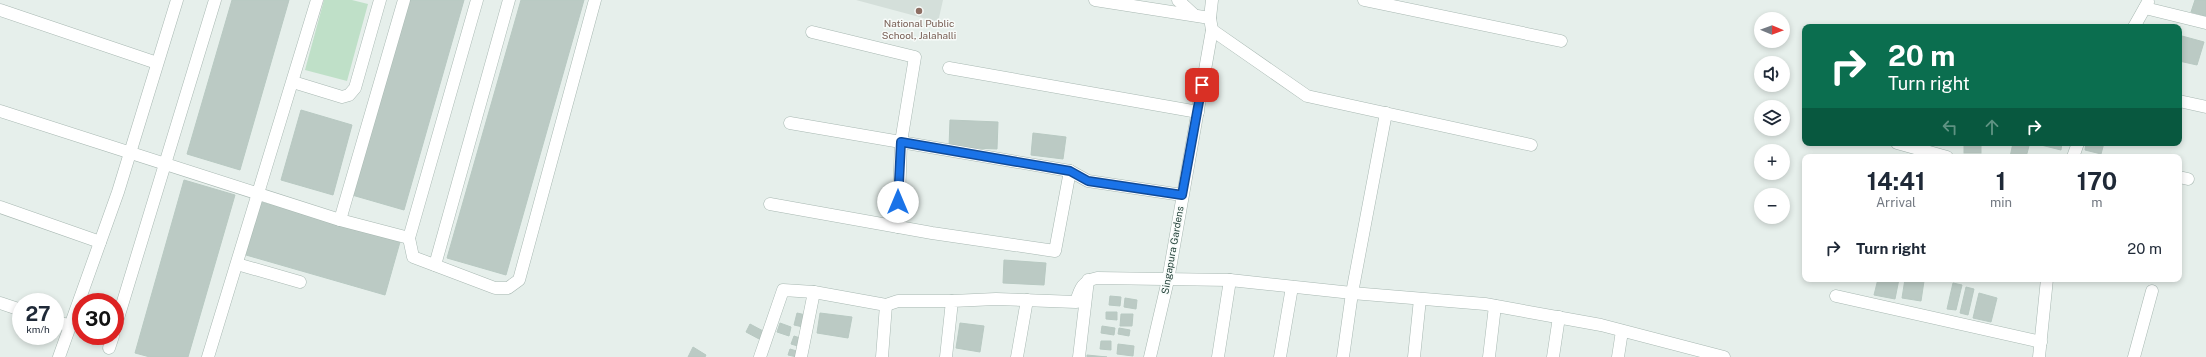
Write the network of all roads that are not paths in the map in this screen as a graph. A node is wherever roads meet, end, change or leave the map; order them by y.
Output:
1 (176, 0) edge
2 (214, 0) edge
3 (317, 0) edge
4 (380, 0) edge
5 (404, 0) edge
6 (477, 0) edge
7 (509, 0) edge
8 (595, 0) edge
9 (1095, 0) edge
10 (1178, 0) edge
11 (1212, 0) edge
12 (1364, 0) edge
13 (2147, 4) edge
14 (0, 10) edge
15 (1193, 14) junction
16 (1210, 18) junction
17 (2206, 23) edge
18 (2136, 24) edge
19 (1212, 30) junction
20 (812, 32) dead end
21 (1562, 41) dead end
22 (158, 63) junction
23 (949, 68) dead end
24 (293, 82) junction
25 (2182, 102) edge
26 (2206, 107) edge
27 (0, 111) edge
28 (1198, 112) junction
29 (1386, 114) junction
30 (790, 123) dead end
31 (901, 142) junction
32 (1531, 145) dead end
33 (1908, 146) edge
34 (130, 152) junction
35 (1936, 154) edge
36 (166, 164) junction
37 (1070, 171) junction
38 (259, 194) junction
39 (1182, 195) junction
40 (770, 204) dead end
41 (0, 207) edge
42 (340, 220) junction
43 (898, 227) junction
44 (409, 238) junction
45 (100, 242) junction
46 (237, 264) junction
47 (435, 265) junction
48 (1088, 280) junction
49 (1168, 280) junction
50 (1230, 280) junction
51 (300, 282) dead end
52 (2047, 282) edge
53 (1292, 287) junction
54 (2152, 291) dead end
55 (814, 292) junction
56 (1352, 293) junction
57 (1836, 296) dead end
58 (124, 299) edge
59 (1420, 299) junction
60 (1027, 300) junction
61 (952, 301) junction
62 (0, 303) edge
63 (886, 305) junction
64 (1495, 306) junction
65 (12, 307) edge
66 (1559, 317) junction
67 (64, 324) edge
68 (70, 326) junction
69 (1622, 330) junction
70 (2041, 342) junction
71 (110, 345) edge
72 (109, 348) dead end
73 (1685, 352) edge
74 (58, 357) edge
75 (208, 357) edge
76 (760, 357) edge
77 (801, 357) edge
78 (882, 357) edge
79 (946, 357) edge
80 (1017, 357) edge
81 (1079, 357) edge
82 (1150, 357) edge
83 (1218, 357) edge
84 (1280, 357) edge
85 (1343, 357) edge
86 (1414, 357) edge
87 (1489, 357) edge
88 (1553, 357) edge
89 (1618, 357) edge
90 (1724, 357) edge
91 (2039, 357) edge
92 (2134, 357) edge

1 - 22 street
2 - 36 street
3 - 24 street
4 - 24 street
5 - 42 street
6 - 44 street
7 - 47 street
8 - 47 street
9 - 15 street
10 - 15 street
11 - 16 street, Singapura Gardens
12 - 21 street
13 - 17 street
13 - 18 street
14 - 22 street
15 - 16 street
16 - 19 street, Singapura Gardens
19 - 28 street, Singapura Gardens
19 - 29 street
20 - 31 street
22 - 34 street
23 - 28 street
24 - 38 street
25 - 26 street
27 - 34 street
28 - 39 street, Singapura Gardens
29 - 32 street
29 - 56 street
30 - 31 street
31 - 37 street
31 - 43 street
33 - 35 street
34 - 36 street
34 - 45 street
36 - 38 street
36 - 58 street
37 - 39 street
37 - 43 street
38 - 42 street
38 - 46 street
39 - 49 street, Singapura Gardens
40 - 43 street
41 - 45 street
42 - 44 street
44 - 47 street
45 - 68 street
46 - 51 street
46 - 75 street
48 - 49 street
48 - 60 street
48 - 81 street
49 - 50 street
49 - 82 street, Singapura Gardens
50 - 53 street
50 - 83 street
52 - 70 street
53 - 56 street
53 - 84 street
54 - 92 street
55 - 63 street
55 - 76 street
55 - 77 street
56 - 59 street
56 - 85 street
57 - 70 street
59 - 64 street
59 - 86 street
60 - 61 street
60 - 80 street
61 - 63 street
61 - 79 street
62 - 65 street
63 - 78 street
64 - 66 street
64 - 87 street
66 - 69 street
66 - 88 street
67 - 68 street
68 - 74 street
69 - 73 street
69 - 89 street
70 - 91 street
71 - 72 street
73 - 90 street

